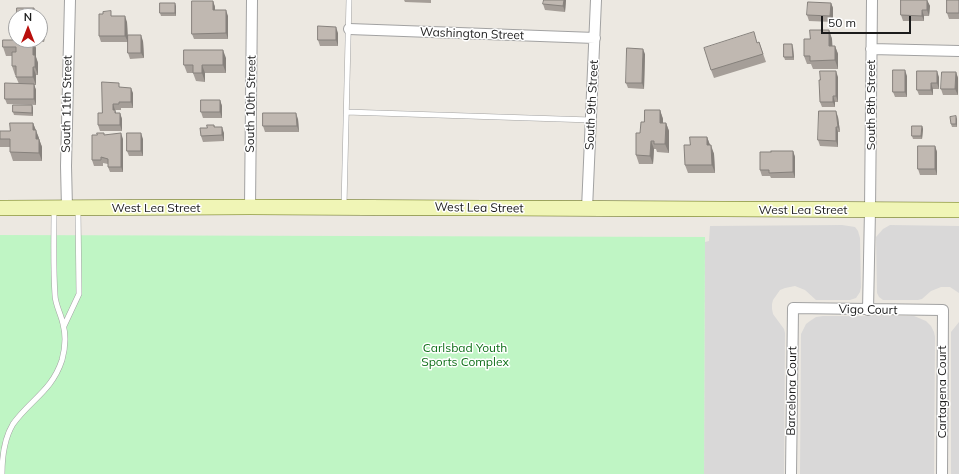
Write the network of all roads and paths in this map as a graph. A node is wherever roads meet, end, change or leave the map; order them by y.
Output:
1 (70, 0) edge
2 (252, 0) edge
3 (349, 0) edge
4 (596, 0) edge
5 (872, 0) edge
6 (349, 29) junction
7 (594, 38) junction
8 (871, 49) junction
9 (959, 51) edge
10 (346, 112) junction
11 (591, 120) junction
12 (250, 207) junction
13 (0, 208) edge
14 (66, 208) junction
15 (344, 208) junction
16 (587, 209) junction
17 (870, 210) junction
18 (959, 210) edge
19 (793, 308) joint
20 (868, 310) junction
21 (943, 310) joint
22 (64, 326) junction
23 (2, 474) edge
24 (791, 474) edge
25 (942, 474) edge

1 - 14 street, South 11th Street
2 - 12 street, South 10th Street
3 - 6 lane
4 - 7 street, South 9th Street
5 - 8 street, South 8th Street
6 - 7 street, Washington Street
6 - 10 lane
7 - 11 street, South 9th Street
8 - 9 street
8 - 17 street, South 8th Street
10 - 11 lane
10 - 15 lane
11 - 16 street, South 9th Street
12 - 14 main road, West Lea Street
12 - 15 main road, West Lea Street
13 - 14 main road, West Lea Street
14 - 22 lane
14 - 22 lane
15 - 16 main road, West Lea Street
16 - 17 main road, West Lea Street
17 - 18 main road, West Lea Street
17 - 20 street, South 8th Street
19 - 20 street, Vigo Court
19 - 24 street, Barcelona Court
20 - 21 street, Vigo Court
21 - 25 street, Cartagena Court
22 - 23 lane

